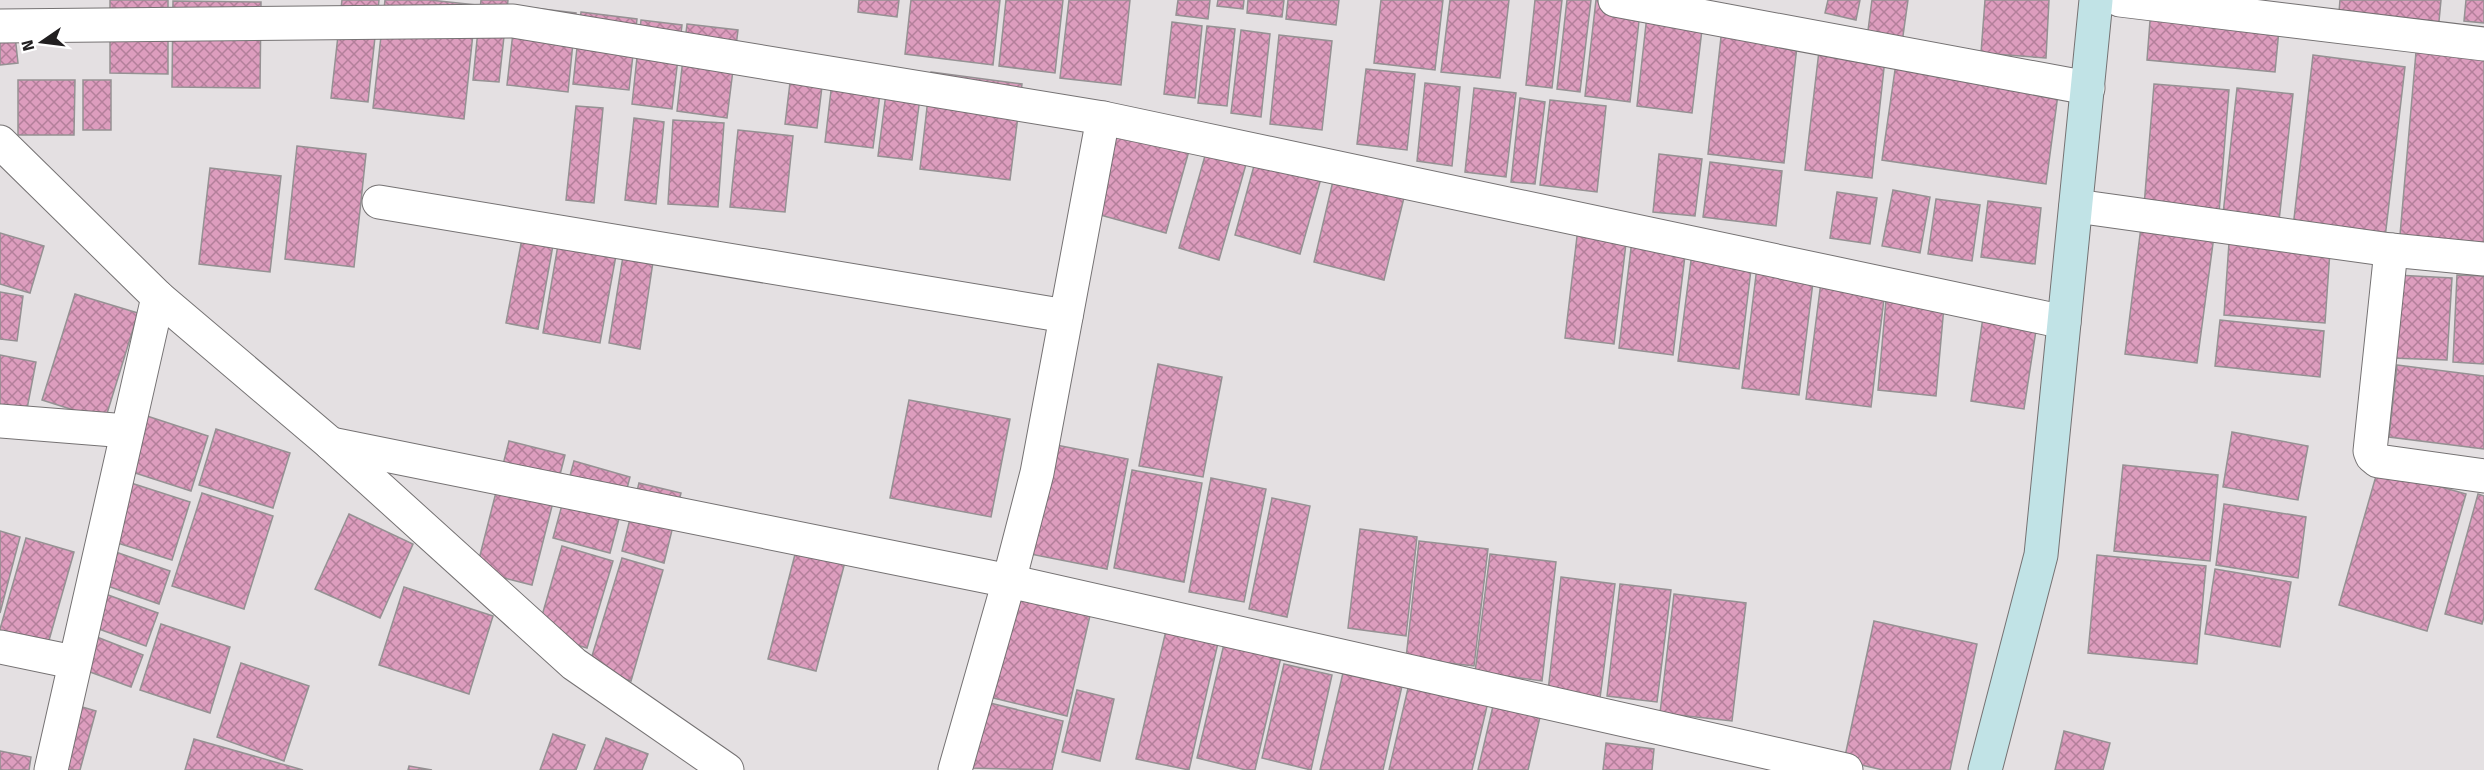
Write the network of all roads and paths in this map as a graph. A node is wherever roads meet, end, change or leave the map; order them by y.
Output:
1 (1615, 0) edge
2 (2096, 0) edge
3 (2120, 0) edge
4 (0, 26) edge
5 (2484, 44) edge
6 (2088, 87) junction
7 (1103, 118) junction
8 (0, 142) edge
9 (379, 202) dead end
10 (2076, 206) junction
11 (2391, 249) junction
12 (2484, 259) edge
13 (158, 297) junction
14 (1066, 316) junction
15 (2064, 322) junction
16 (0, 421) edge
17 (127, 431) junction
18 (331, 444) junction
19 (2484, 476) edge
20 (1009, 581) junction
21 (0, 647) edge
22 (73, 662) junction
23 (51, 770) edge
24 (727, 770) edge
25 (955, 770) edge
26 (1846, 770) edge
27 (1985, 770) edge

1 - 6 street
2 - 6 street
3 - 5 street
4 - 7 street
6 - 10 street
7 - 14 street
7 - 15 street
8 - 13 street
9 - 14 street
10 - 11 street
10 - 15 street
11 - 12 street
11 - 19 street
13 - 17 street
13 - 18 street
14 - 20 street
15 - 27 street
16 - 17 street
17 - 22 street
18 - 20 street
18 - 24 street
20 - 25 street
20 - 26 street
21 - 22 street
22 - 23 street

